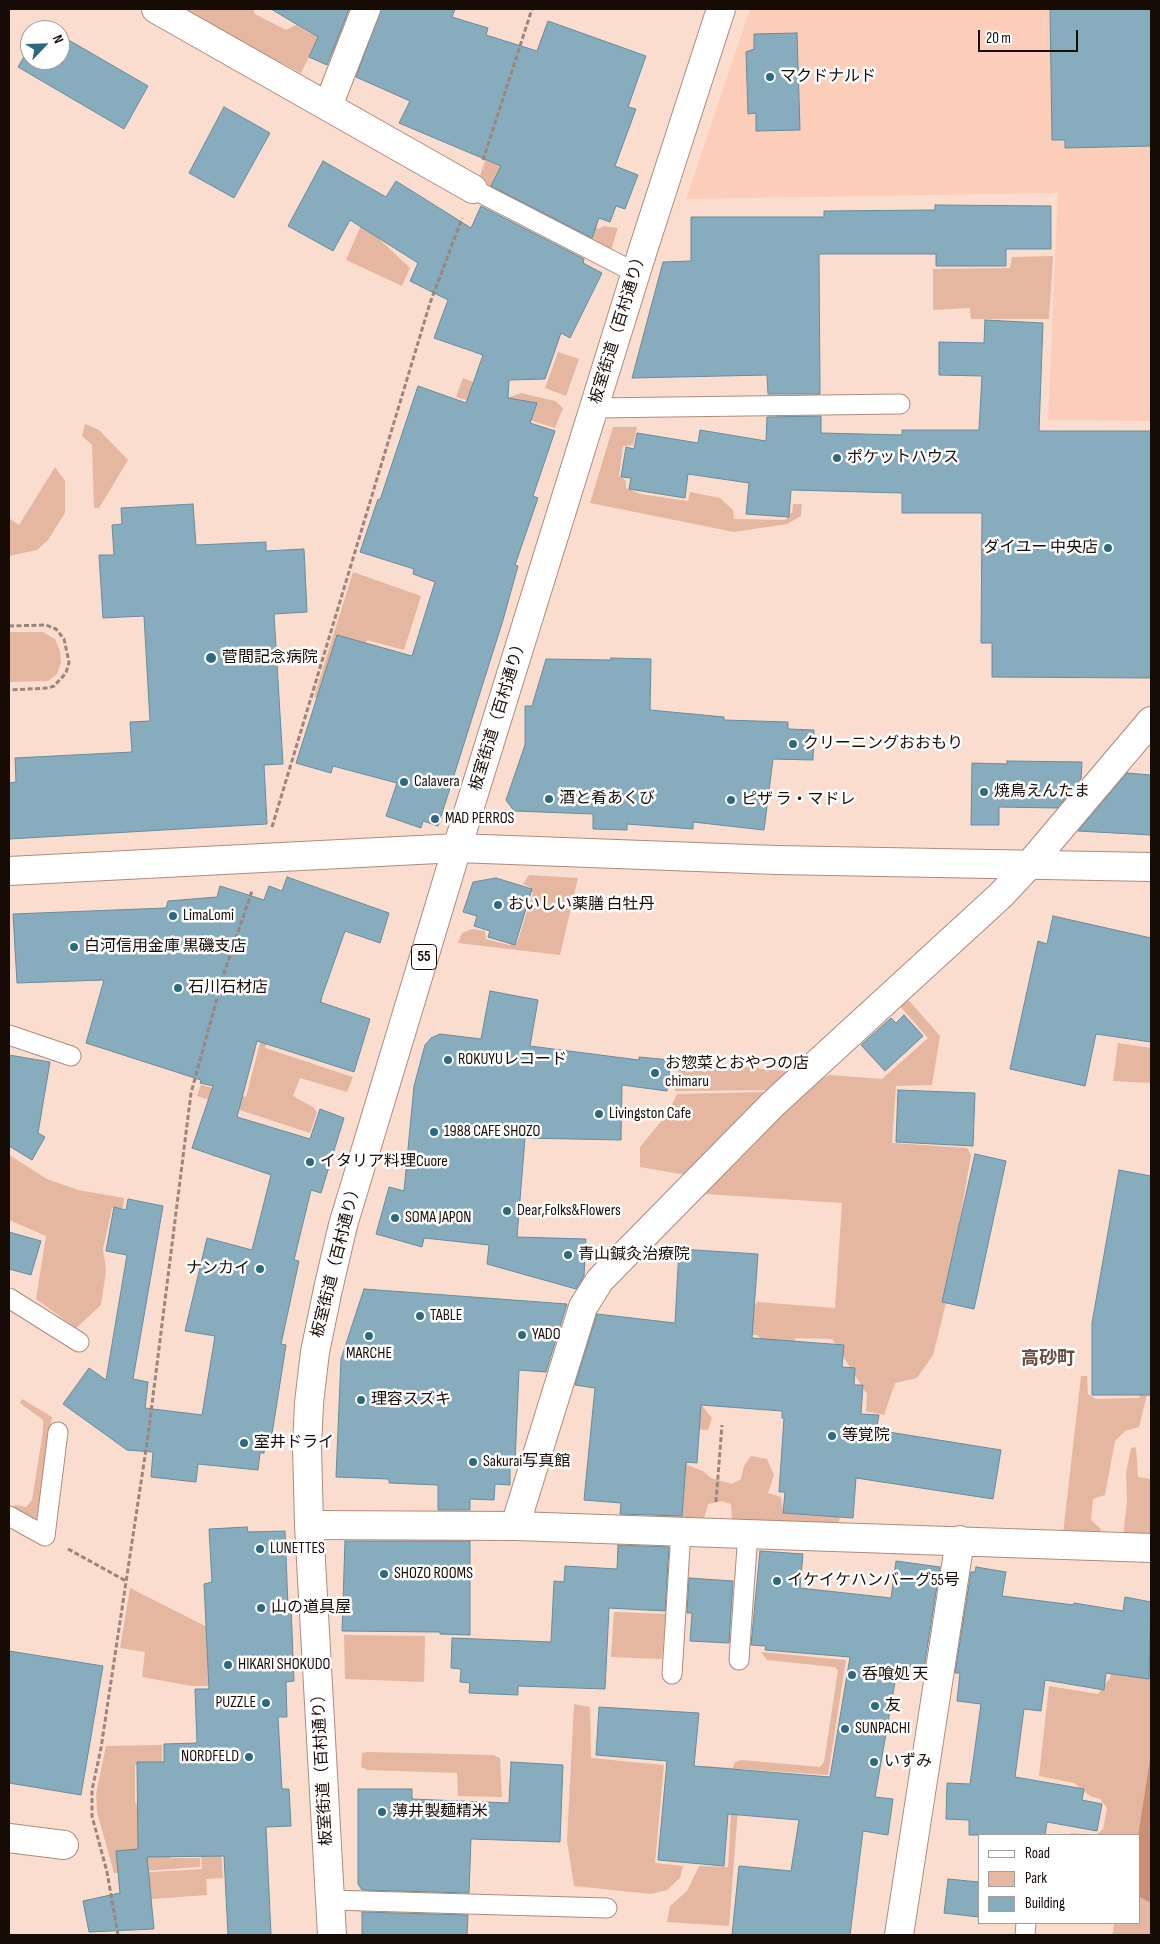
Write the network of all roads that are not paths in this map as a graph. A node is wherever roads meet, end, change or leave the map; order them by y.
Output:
1 (156, 9) edge
2 (366, 9) edge
3 (721, 9) edge
4 (328, 106) junction
5 (473, 189) joint
6 (636, 273) junction
7 (900, 404) dead end
8 (594, 408) junction
9 (1151, 721) edge
10 (1140, 747) edge
11 (457, 848) junction
12 (1030, 864) junction
13 (1151, 867) edge
14 (9, 870) edge
15 (9, 1035) edge
16 (71, 1056) dead end
17 (9, 1298) edge
18 (79, 1342) dead end
19 (58, 1432) dead end
20 (9, 1516) edge
21 (309, 1525) junction
22 (515, 1526) junction
23 (681, 1531) junction
24 (748, 1534) junction
25 (960, 1540) junction
26 (1151, 1548) edge
27 (739, 1660) dead end
28 (672, 1674) dead end
29 (9, 1838) edge
30 (64, 1845) dead end
31 (330, 1900) junction
32 (607, 1908) dead end
33 (332, 1935) edge
34 (899, 1935) edge

1 - 4 street
2 - 4 street
3 - 6 street, 板室街道（百村通り） / 55
4 - 5 street
5 - 6 lane
6 - 8 street, 板室街道（百村通り） / 55
7 - 8 lane
8 - 11 street, 板室街道（百村通り） / 55
9 - 10 street
10 - 12 street
11 - 12 street
11 - 14 street
11 - 21 street, 板室街道（百村通り） / 55
12 - 13 street
12 - 22 street
15 - 16 lane
17 - 18 lane
19 - 20 lane
21 - 22 street
21 - 31 street, 板室街道（百村通り） / 55
22 - 23 street
23 - 24 street
23 - 28 lane
24 - 25 street
24 - 27 lane
25 - 26 street
25 - 34 street
29 - 30 street
31 - 32 lane
31 - 33 street, 板室街道（百村通り） / 55

